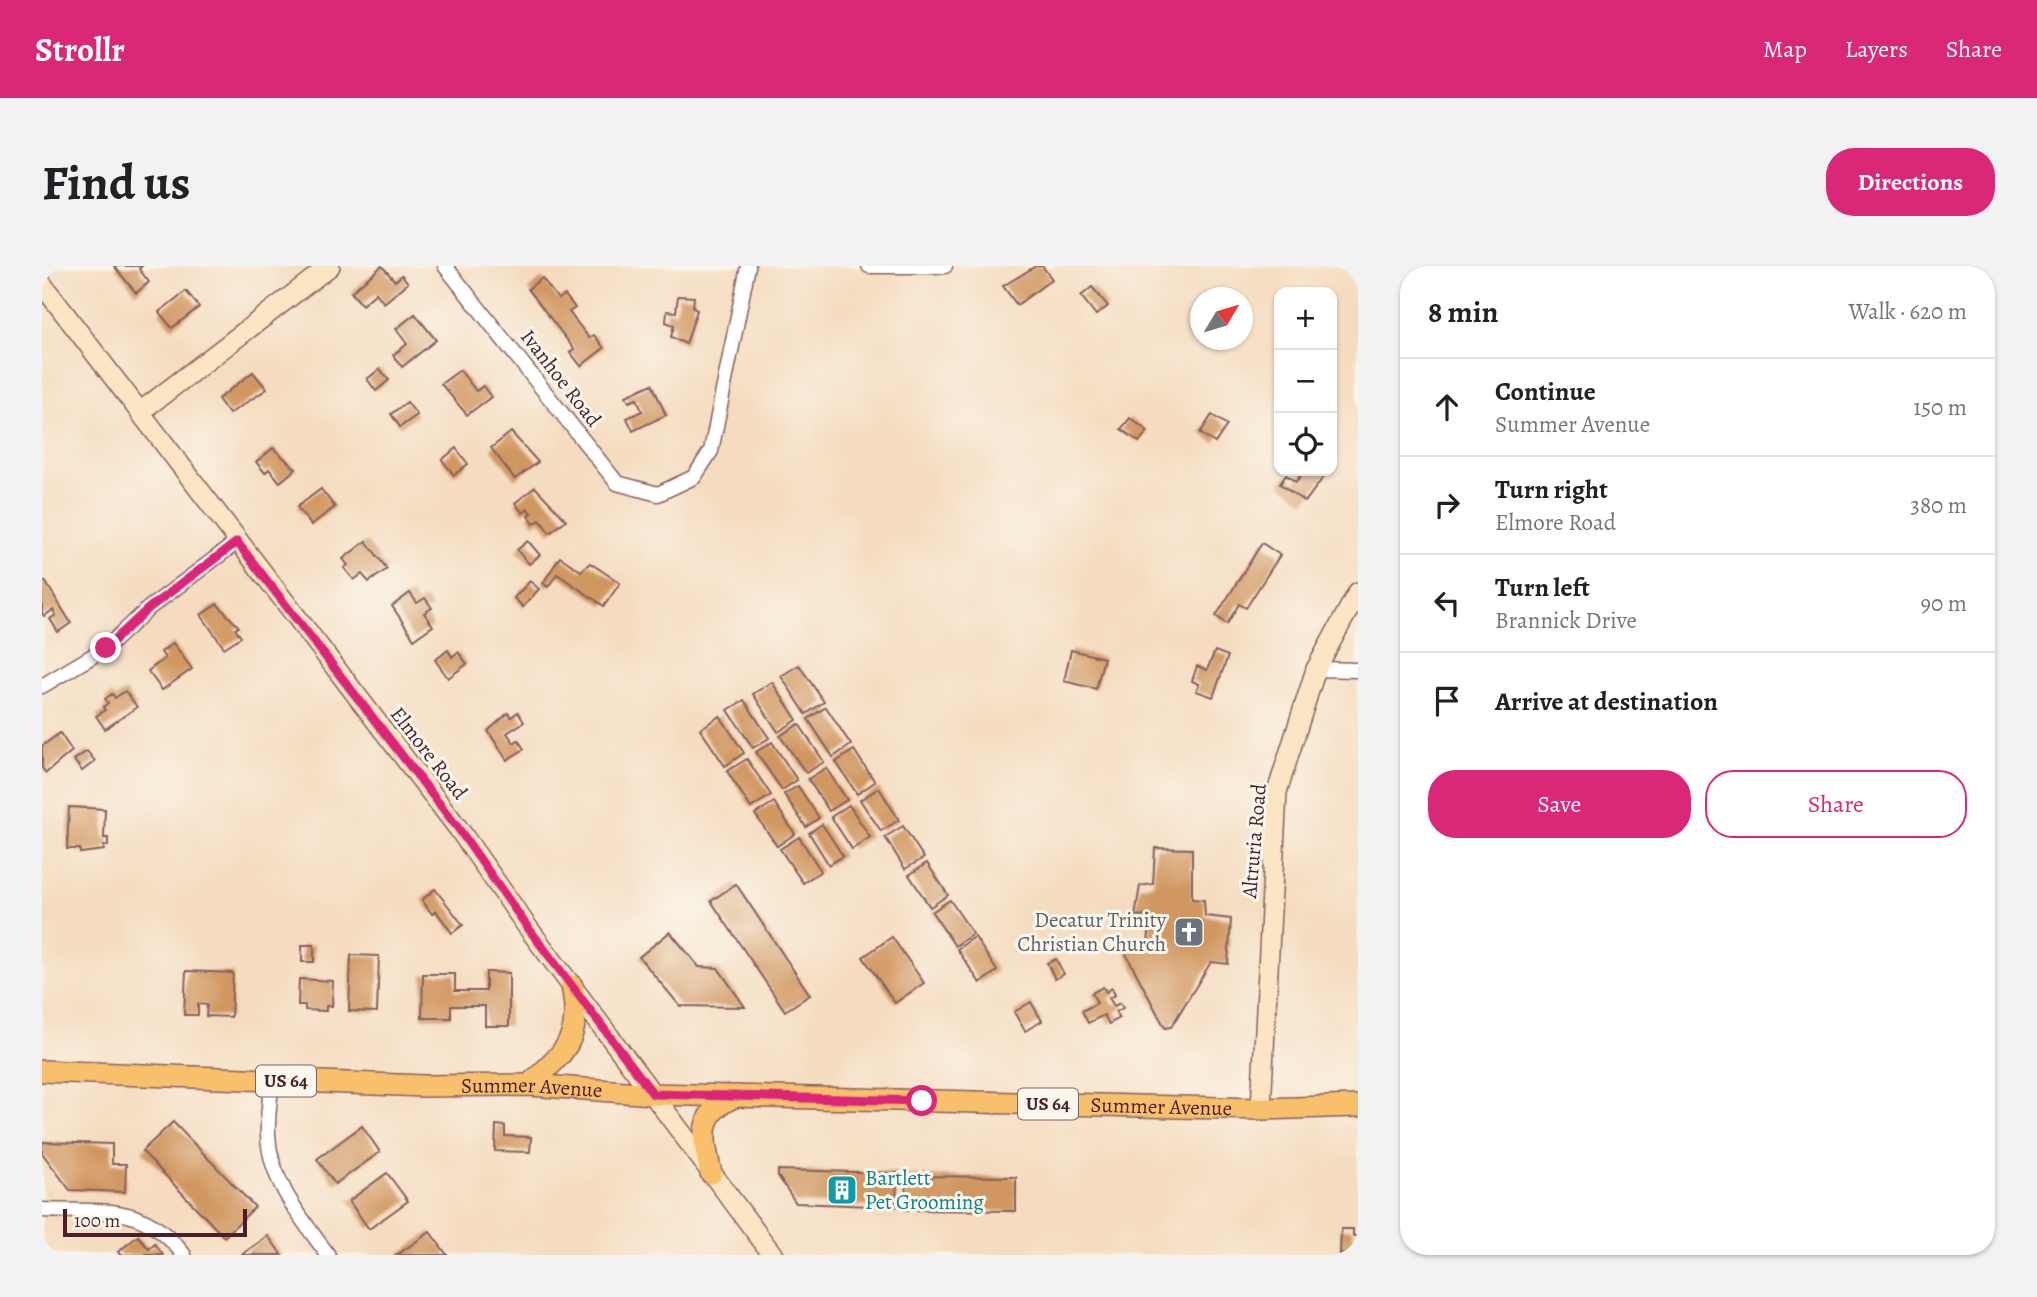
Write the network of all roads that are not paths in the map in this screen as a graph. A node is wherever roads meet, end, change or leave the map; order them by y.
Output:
1 (330, 266) edge
2 (445, 266) edge
3 (748, 266) edge
4 (869, 266) edge
5 (945, 266) edge
6 (42, 285) edge
7 (140, 412) junction
8 (237, 542) junction
9 (1358, 592) edge
10 (1316, 669) junction
11 (1358, 670) edge
12 (42, 686) edge
13 (572, 986) junction
14 (42, 1071) edge
15 (272, 1080) junction
16 (529, 1085) junction
17 (653, 1094) junction
18 (737, 1096) junction
19 (1358, 1107) edge
20 (1261, 1109) junction
21 (711, 1172) junction
22 (42, 1210) edge
23 (184, 1255) edge
24 (328, 1255) edge
25 (773, 1255) edge

1 - 7 street
2 - 3 street, Ivanhoe Road
4 - 5 street
6 - 7 street, Elmore Road
7 - 8 street, Elmore Road
8 - 12 street
8 - 13 street, Elmore Road
9 - 10 street, Altruria Road
10 - 11 street
10 - 20 street, Altruria Road
13 - 16 main road
13 - 17 street, Elmore Road
14 - 15 main road, Summer Avenue / US 64
15 - 16 main road, Summer Avenue / US 64
15 - 24 street
16 - 17 main road, Summer Avenue / US 64
17 - 18 main road, Summer Avenue / US 64
17 - 21 street, Elmore Road
18 - 20 main road, Summer Avenue / US 64
18 - 21 main road
19 - 20 main road, Summer Avenue / US 64
21 - 25 street, Elmore Road
22 - 23 street

